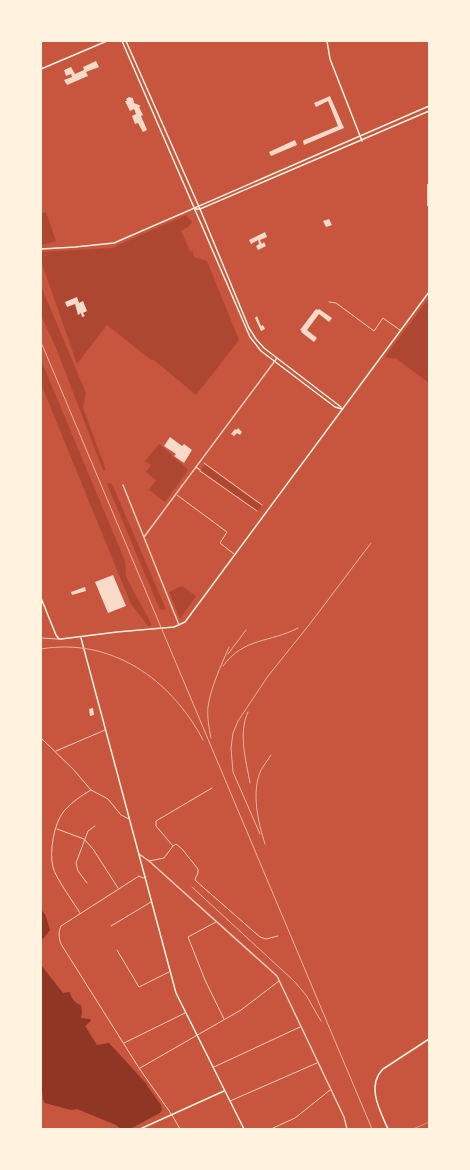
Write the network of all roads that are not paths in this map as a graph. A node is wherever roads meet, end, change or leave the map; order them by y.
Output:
1 (107, 41) edge
2 (122, 41) edge
3 (126, 41) edge
4 (327, 41) edge
5 (41, 69) edge
6 (146, 86) junction
7 (142, 87) junction
8 (429, 106) edge
9 (429, 111) edge
10 (360, 137) junction
11 (168, 138) junction
12 (165, 140) junction
13 (362, 141) junction
14 (198, 206) junction
15 (195, 209) junction
16 (200, 209) junction
17 (41, 249) edge
18 (224, 270) junction
19 (221, 272) junction
20 (429, 292) edge
21 (329, 302) dead end
22 (400, 330) junction
23 (277, 358) junction
24 (275, 361) junction
25 (327, 396) junction
26 (325, 399) junction
27 (342, 409) junction
28 (200, 461) junction
29 (204, 464) joint
30 (196, 467) junction
31 (200, 470) joint
32 (123, 485) dead end
33 (175, 494) junction
34 (262, 505) dead end
35 (256, 511) dead end
36 (144, 537) junction
37 (234, 554) junction
38 (41, 598) edge
39 (179, 626) junction
40 (41, 638) edge
41 (81, 638) junction
42 (59, 639) junction
43 (105, 730) junction
44 (41, 738) edge
45 (55, 751) junction
46 (212, 788) dead end
47 (91, 790) junction
48 (130, 820) junction
49 (95, 826) dead end
50 (56, 829) junction
51 (84, 839) junction
52 (173, 846) junction
53 (139, 854) junction
54 (149, 861) junction
55 (146, 877) junction
56 (87, 883) dead end
57 (118, 889) junction
58 (151, 902) junction
59 (80, 913) junction
60 (217, 922) junction
61 (111, 926) dead end
62 (278, 936) dead end
63 (117, 950) dead end
64 (169, 972) junction
65 (280, 981) junction
66 (184, 1013) junction
67 (225, 1020) junction
68 (301, 1027) junction
69 (196, 1036) junction
70 (429, 1039) edge
71 (124, 1043) junction
72 (318, 1062) junction
73 (213, 1067) junction
74 (139, 1068) junction
75 (225, 1090) junction
76 (330, 1090) junction
77 (230, 1101) junction
78 (172, 1115) junction
79 (429, 1122) edge
80 (140, 1129) edge
81 (180, 1129) edge
82 (244, 1129) edge
83 (271, 1129) edge
84 (347, 1129) edge
85 (388, 1129) edge
86 (413, 1129) edge

1 - 5 main road
2 - 7 main road
3 - 6 main road
4 - 10 main road
6 - 7 main road
6 - 11 main road
7 - 12 main road
8 - 10 main road
9 - 13 main road
10 - 13 main road
10 - 14 main road
11 - 12 main road
11 - 14 main road
12 - 15 main road
13 - 16 main road
14 - 15 main road
14 - 16 main road
15 - 16 main road
15 - 17 main road
15 - 19 main road
16 - 18 main road
18 - 19 main road
18 - 23 main road
19 - 24 main road
20 - 22 main road
21 - 22 street
22 - 27 main road
23 - 24 street
23 - 25 main road
24 - 26 main road
24 - 28 street
25 - 26 main road
25 - 27 main road
26 - 27 main road
27 - 37 main road
28 - 29 street
28 - 30 street
29 - 34 street
30 - 31 street
30 - 33 street
31 - 35 street
32 - 36 street
33 - 36 street
33 - 37 street
36 - 39 street
37 - 39 main road
38 - 42 main road
39 - 41 main road
40 - 42 street
41 - 42 main road
41 - 43 main road
43 - 45 street
43 - 48 main road
44 - 45 street
45 - 47 street
46 - 52 street
47 - 48 street
47 - 50 street
48 - 53 main road
49 - 51 street
50 - 51 street
50 - 59 street
51 - 56 street
51 - 57 street
52 - 54 street
52 - 62 street
53 - 54 street
53 - 55 main road
54 - 60 street
55 - 57 street
55 - 58 main road
57 - 59 street
58 - 61 street
58 - 64 main road
59 - 71 street
60 - 65 street
60 - 67 street
63 - 64 street
64 - 66 main road
65 - 67 street
65 - 68 street
66 - 69 main road
66 - 71 street
67 - 69 street
68 - 72 street
68 - 73 street
69 - 73 main road
69 - 74 street
70 - 85 main road
71 - 74 street
72 - 76 street
72 - 77 street
73 - 75 main road
74 - 78 street
75 - 77 main road
75 - 78 main road
76 - 83 street
76 - 84 street
77 - 82 main road
78 - 80 main road
78 - 81 street
79 - 86 lane

